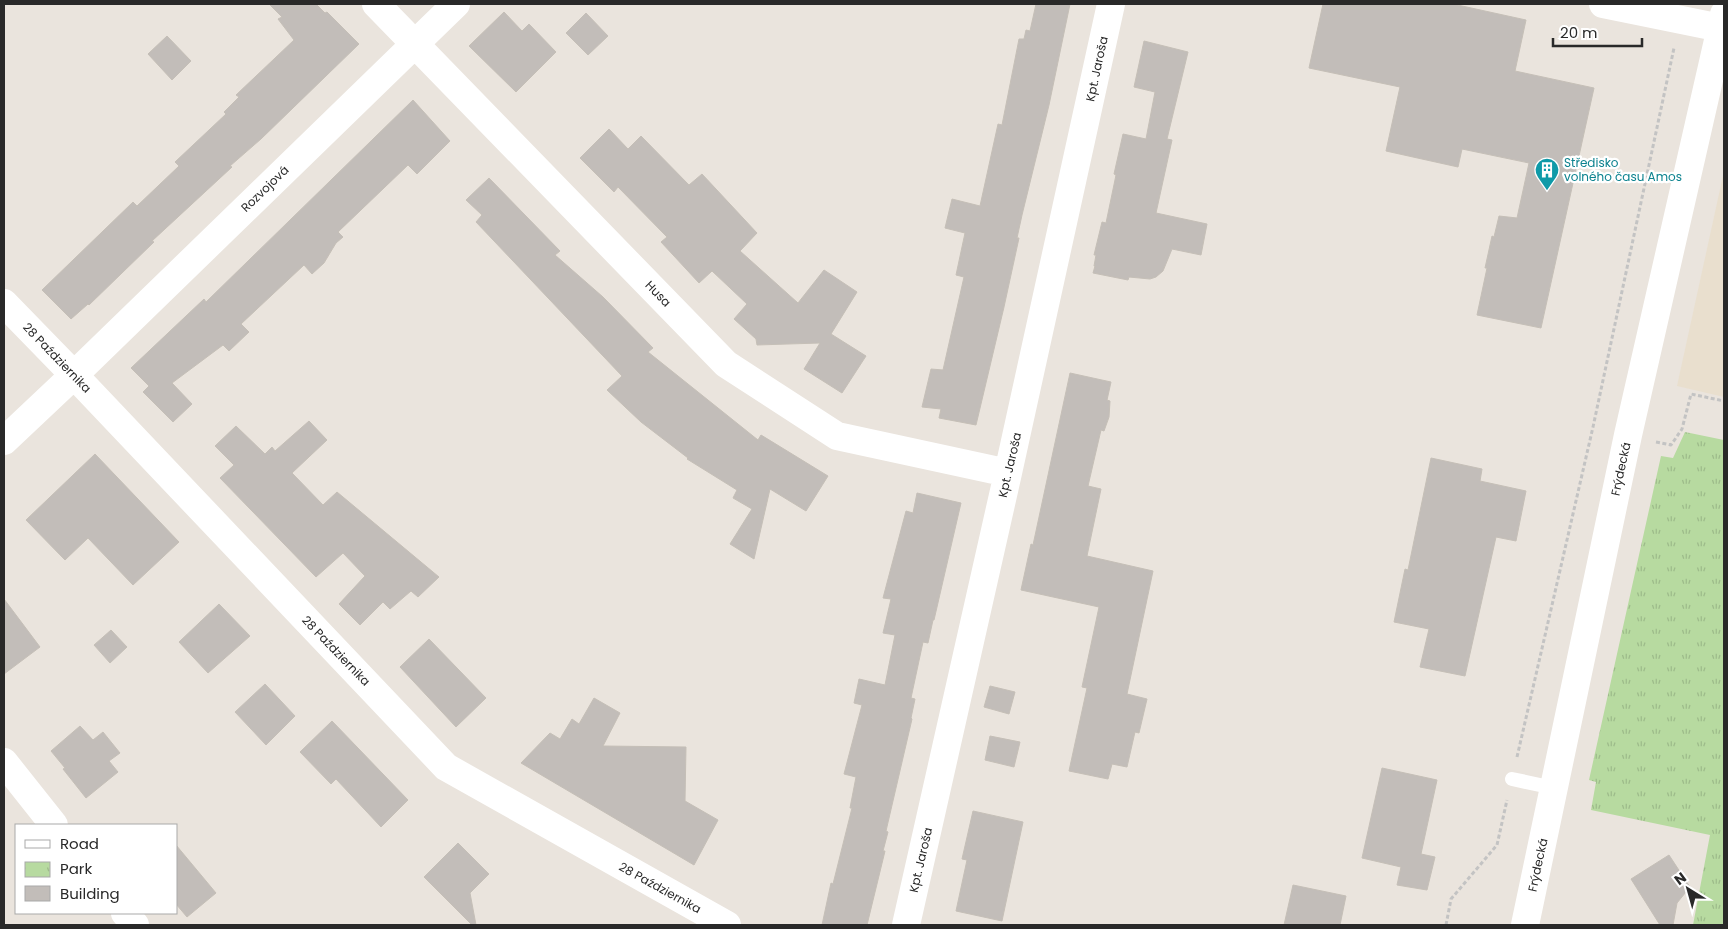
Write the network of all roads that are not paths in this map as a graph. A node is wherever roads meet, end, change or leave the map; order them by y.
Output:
1 (376, 4) edge
2 (456, 4) edge
3 (1111, 4) edge
4 (1603, 4) edge
5 (1723, 21) edge
6 (415, 43) junction
7 (4, 303) edge
8 (74, 375) junction
9 (4, 441) edge
10 (1008, 473) junction
11 (4, 762) edge
12 (1512, 779) road end
13 (1554, 788) junction
14 (53, 824) edge
15 (126, 914) edge
16 (135, 925) edge
17 (727, 925) edge
18 (906, 925) edge
19 (1525, 925) edge

1 - 6 street, Husa
2 - 6 street, Rozvojová
3 - 10 street, Kpt. Jaroša
4 - 5 street
5 - 13 street, Frýdecká
6 - 8 street, Rozvojová
6 - 10 street, Husa
7 - 8 street, 28 Października
8 - 9 street, Rozvojová
8 - 17 street, 28 Października
10 - 18 street, Kpt. Jaroša
11 - 14 street
12 - 13 lane
13 - 19 street, Frýdecká
15 - 16 street

